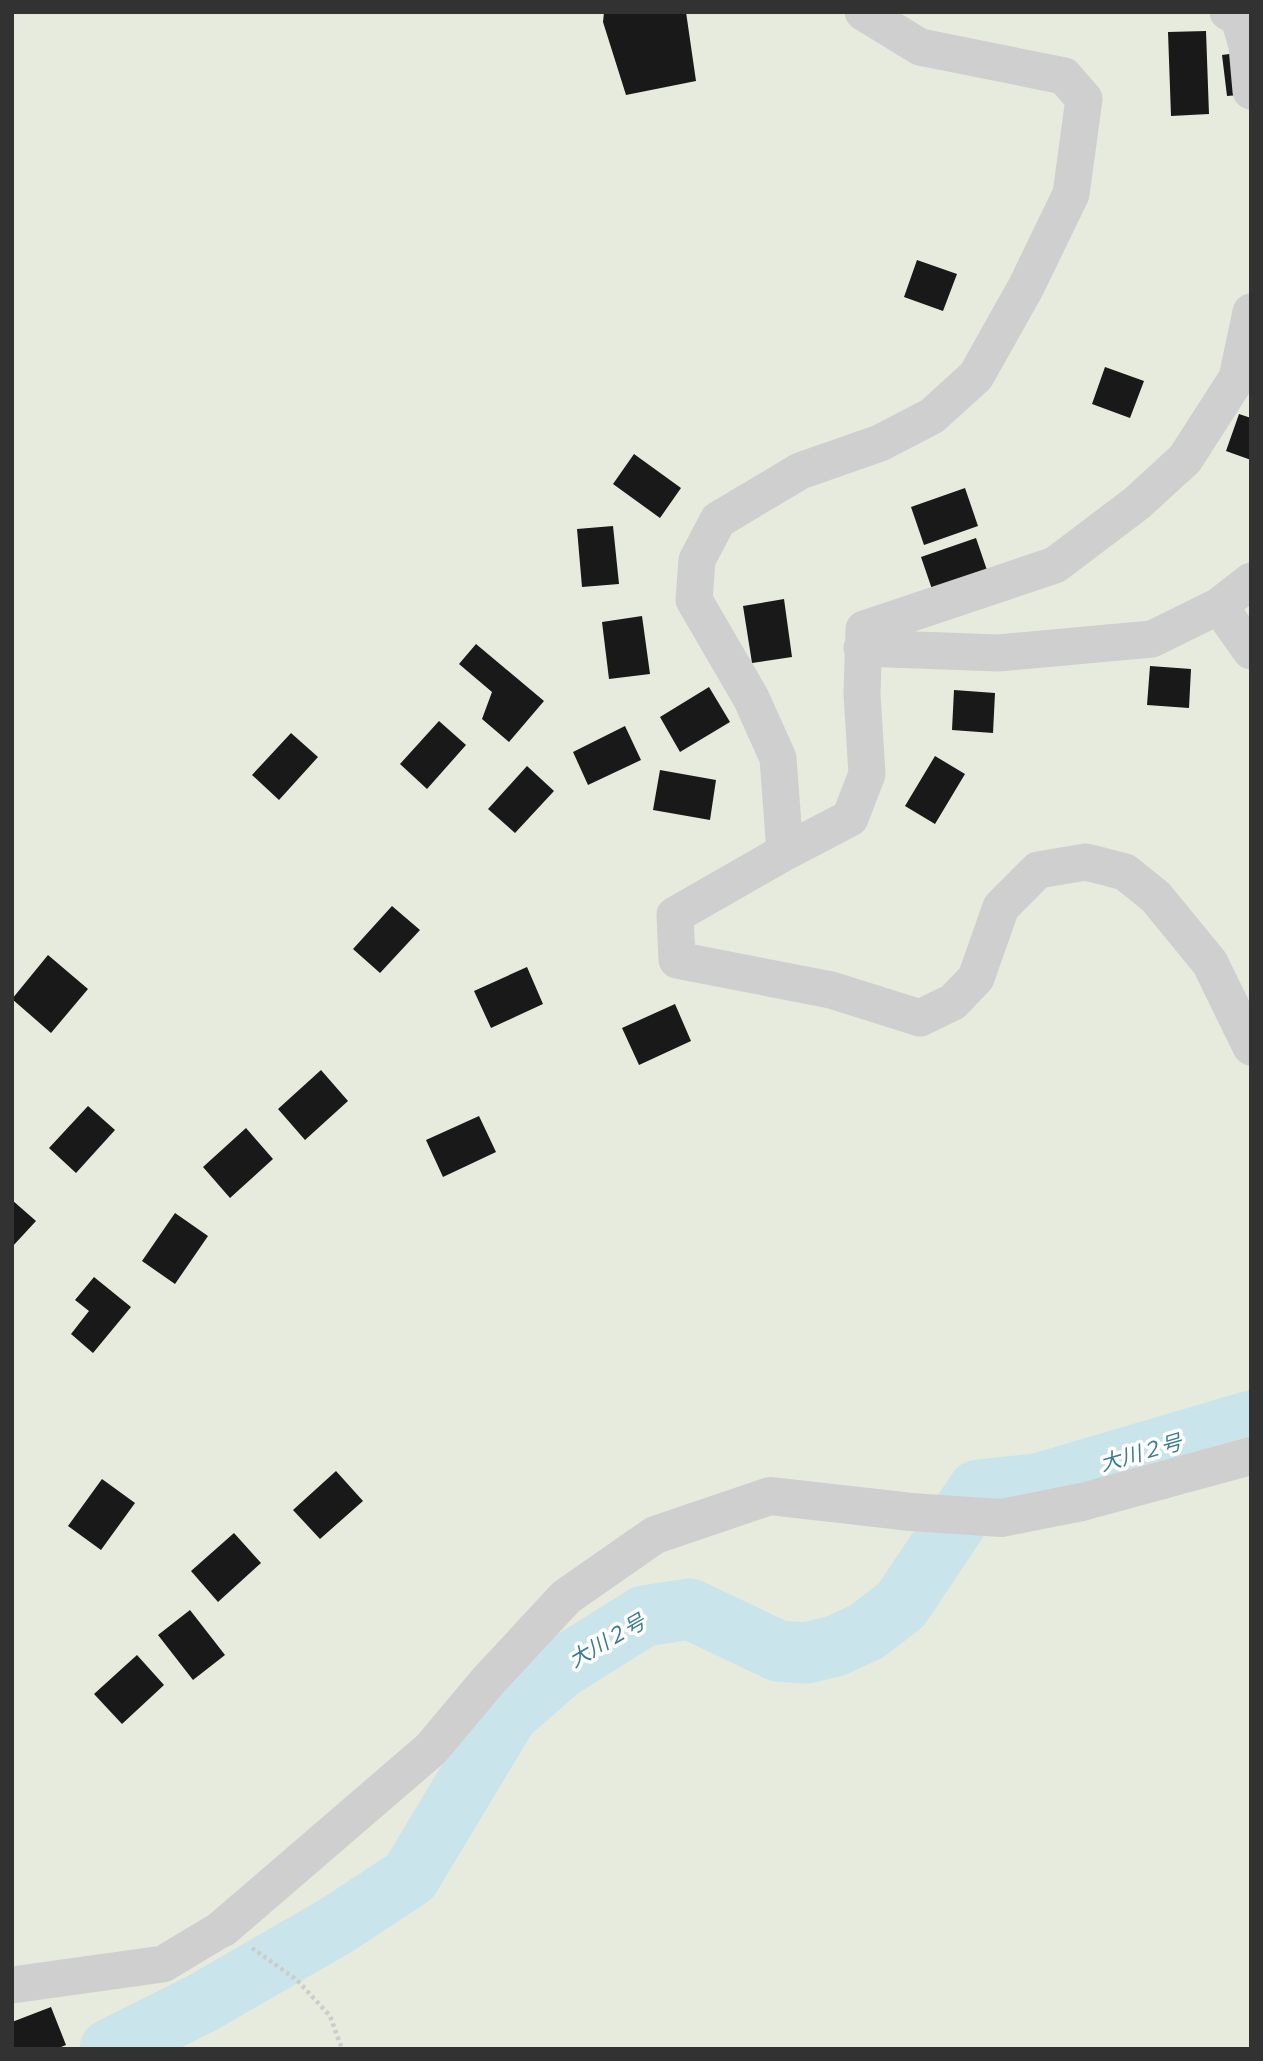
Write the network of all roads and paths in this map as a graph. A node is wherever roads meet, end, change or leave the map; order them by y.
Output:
1 (863, 12) edge
2 (1228, 12) edge
3 (1251, 91) edge
4 (1251, 312) edge
5 (1251, 581) edge
6 (1219, 606) junction
7 (862, 648) junction
8 (1251, 651) edge
9 (785, 852) junction
10 (1251, 1047) edge
11 (1251, 1456) edge
12 (223, 1927) joint
13 (254, 1950) dead end
14 (12, 1985) edge
15 (342, 2049) edge

1 - 9 street
2 - 3 street
4 - 7 street
5 - 6 street
6 - 7 street
6 - 8 street
7 - 9 street
9 - 10 street
11 - 12 street
12 - 14 street
13 - 15 path

